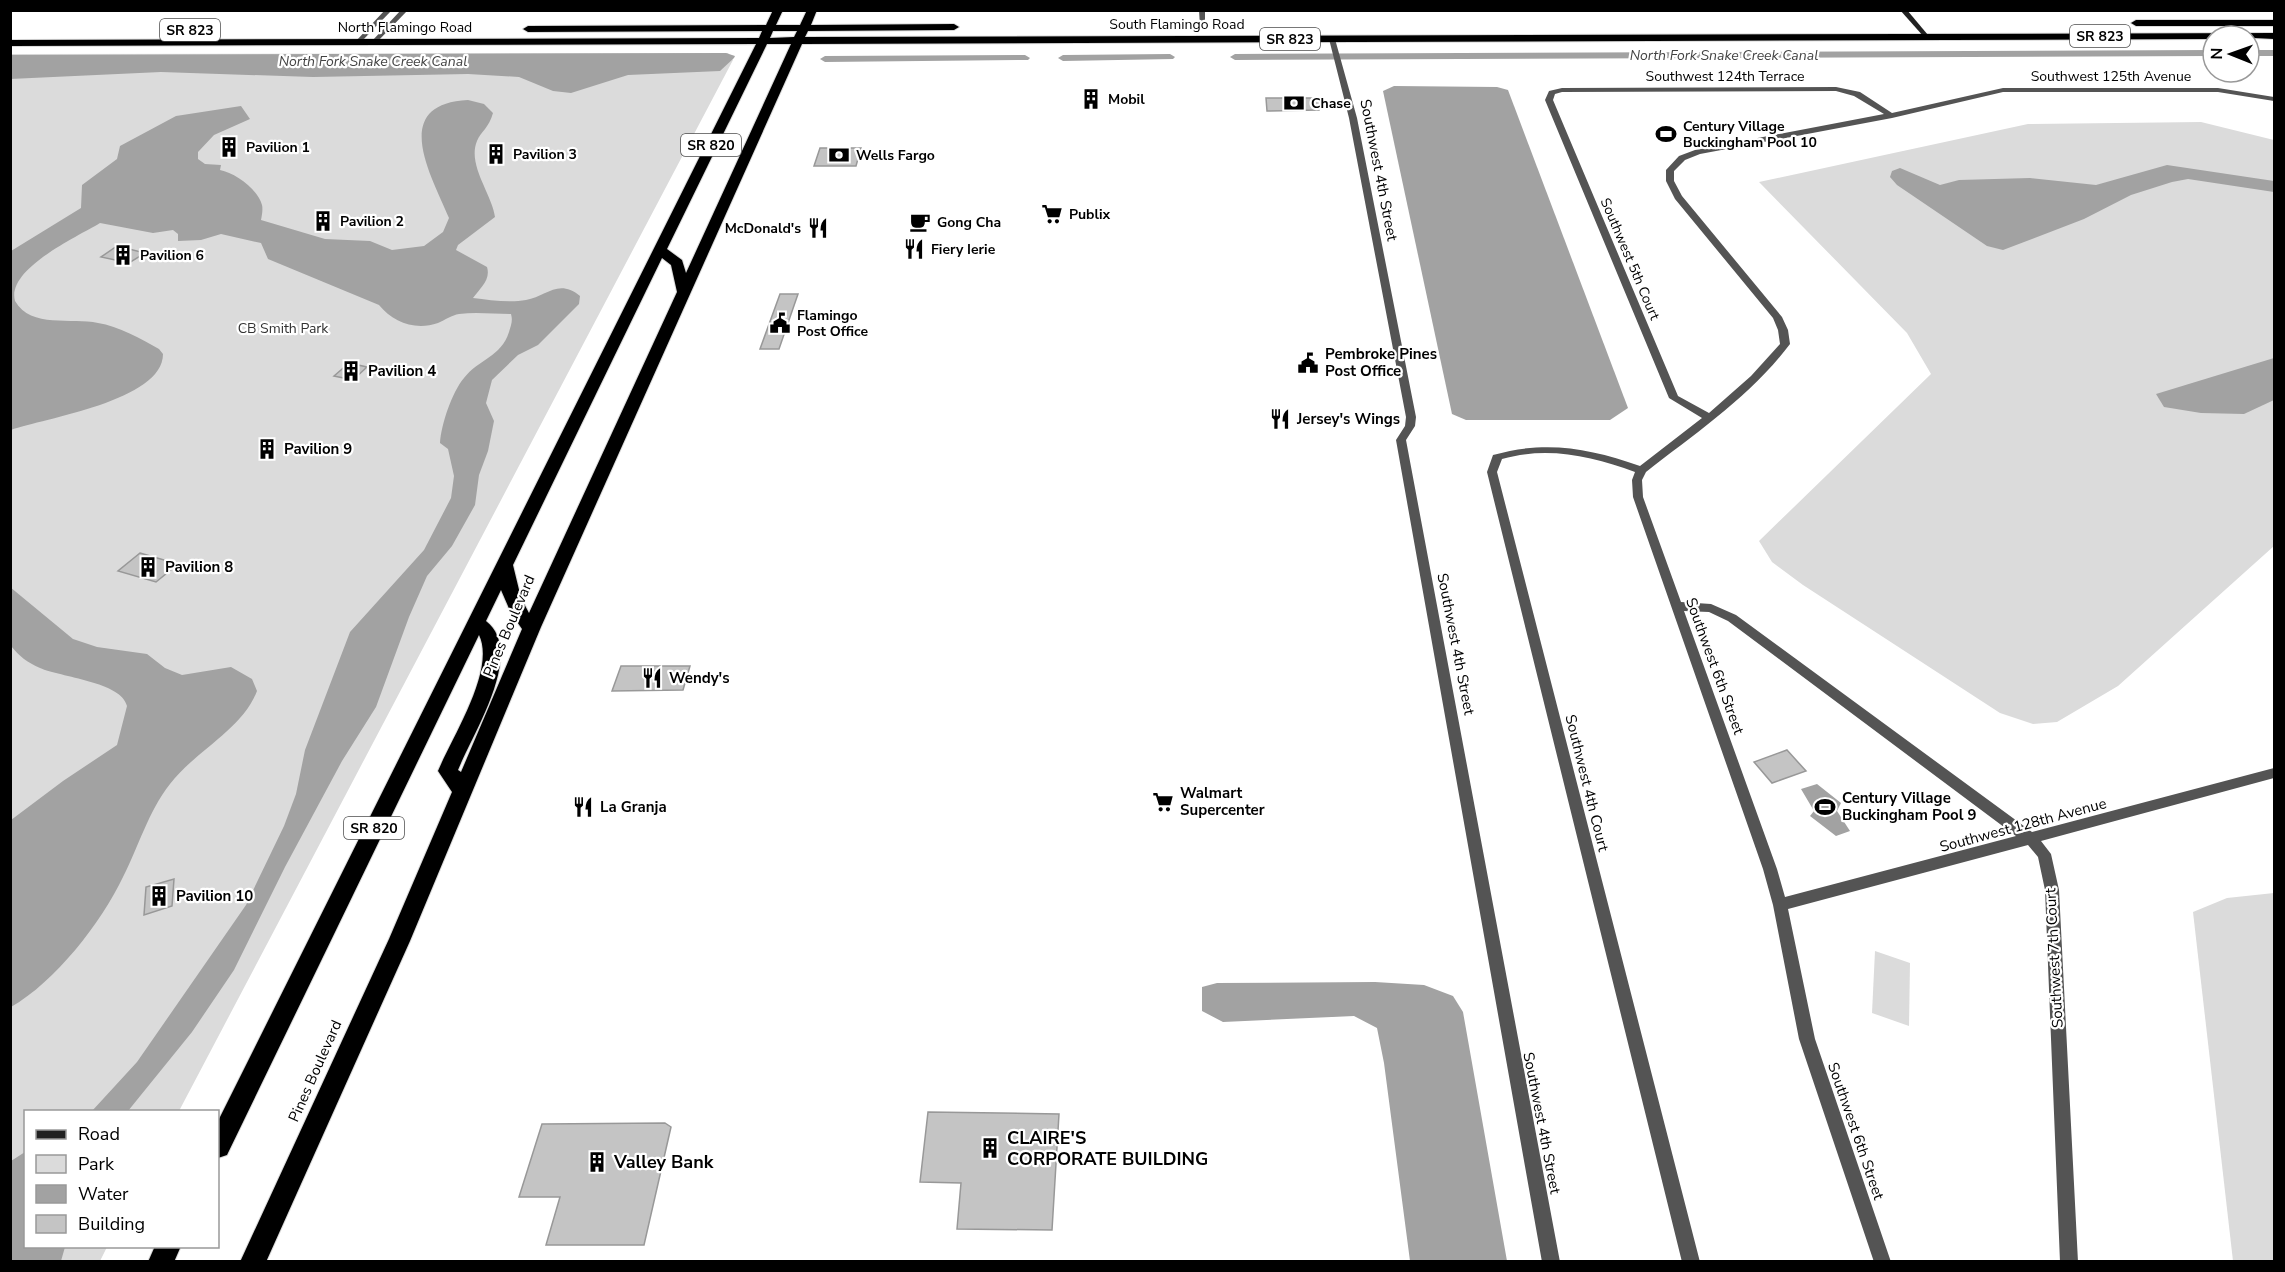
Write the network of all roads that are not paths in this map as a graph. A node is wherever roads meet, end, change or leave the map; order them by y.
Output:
1 (388, 10) edge
2 (405, 10) edge
3 (778, 10) edge
4 (812, 10) edge
5 (1202, 10) edge
6 (1903, 10) edge
7 (2119, 23) dead end
8 (2274, 23) edge
9 (1895, 24) dead end
10 (1915, 24) junction
11 (1935, 24) dead end
12 (963, 27) dead end
13 (1198, 27) junction
14 (1215, 27) dead end
15 (770, 28) junction
16 (392, 29) junction
17 (520, 29) dead end
18 (358, 30) dead end
19 (370, 30) junction
20 (802, 34) junction
21 (1926, 36) junction
22 (2274, 36) edge
23 (1046, 39) junction
24 (1332, 39) junction
25 (763, 41) junction
26 (358, 42) junction
27 (374, 42) junction
28 (10, 43) edge
29 (2274, 88) edge
30 (1552, 93) joint
31 (2266, 97) junction
32 (2274, 99) edge
33 (1892, 116) junction
34 (659, 249) junction
35 (683, 291) junction
36 (1709, 417) junction
37 (1641, 470) junction
38 (504, 562) junction
39 (1676, 606) junction
40 (475, 622) junction
41 (532, 627) junction
42 (2274, 773) edge
43 (464, 792) junction
44 (2031, 839) junction
45 (1780, 905) junction
46 (219, 1144) edge
47 (167, 1248) edge
48 (161, 1262) edge
49 (253, 1262) edge
50 (1551, 1262) edge
51 (1691, 1262) edge
52 (1883, 1262) edge
53 (2069, 1262) edge

1 - 19 street
2 - 16 street
3 - 15 highway, Pines Boulevard / SR 820
4 - 20 highway, Pines Boulevard / SR 820
5 - 13 street
6 - 10 street
7 - 8 highway, SR 823
9 - 10 highway
10 - 11 highway
10 - 21 street
12 - 20 highway, SR 823
13 - 14 highway, South Flamingo Road
13 - 23 highway, South Flamingo Road
15 - 17 highway, SR 823
15 - 20 highway, SR 823
15 - 25 highway, Pines Boulevard / SR 820
16 - 19 highway, North Flamingo Road
16 - 27 street
18 - 19 highway, North Flamingo Road
19 - 26 street
20 - 23 highway, South Flamingo Road / SR 823
20 - 25 highway, North Flamingo Road / SR 823
20 - 35 highway, Pines Boulevard / SR 820
21 - 22 highway, South Flamingo Road / SR 823
21 - 24 highway, South Flamingo Road / SR 823
23 - 24 highway, South Flamingo Road / SR 823
24 - 50 street, Southwest 4th Street
25 - 27 highway, North Flamingo Road / SR 823
25 - 34 highway, Pines Boulevard / SR 820
26 - 27 highway, North Flamingo Road / SR 823
26 - 28 highway, North Flamingo Road / SR 823
29 - 31 street
30 - 33 street, Southwest 124th Terrace
30 - 36 street, Southwest 5th Court
31 - 32 street, Southwest 125th Avenue
31 - 33 street, Southwest 125th Avenue
33 - 36 street, Southwest 125th Avenue
34 - 35 highway
34 - 38 highway, Pines Boulevard / SR 820
35 - 41 highway, Pines Boulevard / SR 820
36 - 37 street
37 - 39 street, Southwest 6th Street
37 - 51 street, Southwest 4th Court
38 - 40 highway, Pines Boulevard / SR 820
38 - 41 highway
39 - 44 street, Southwest 7th Court
39 - 45 street, Southwest 6th Street
40 - 43 highway
40 - 46 highway, Pines Boulevard / SR 820
41 - 43 highway, Pines Boulevard / SR 820
42 - 44 street, Southwest 128th Avenue
43 - 49 highway, Pines Boulevard / SR 820
44 - 45 street, Southwest 128th Avenue
44 - 53 street, Southwest 7th Court
45 - 52 street, Southwest 6th Street
47 - 48 highway

